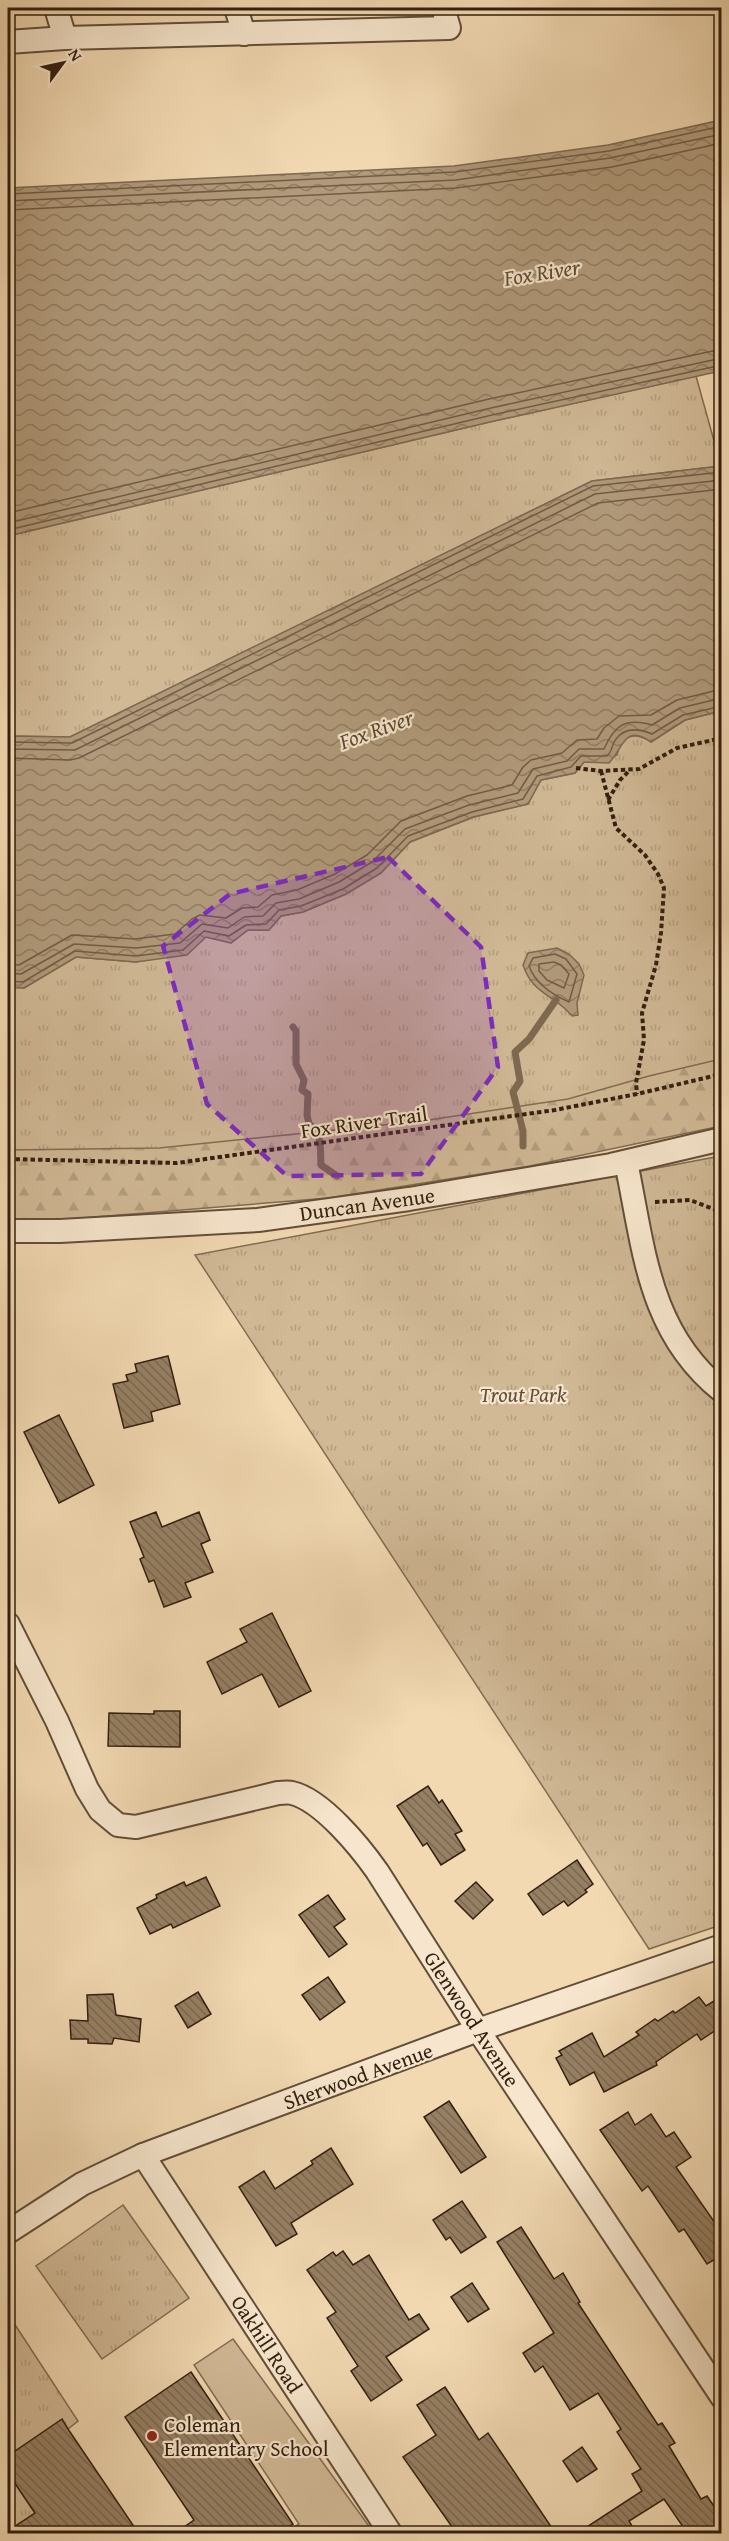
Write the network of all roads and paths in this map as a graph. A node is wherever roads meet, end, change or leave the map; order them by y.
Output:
1 (56, 8) edge
2 (236, 8) edge
3 (716, 8) edge
4 (722, 11) edge
5 (446, 18) edge
6 (244, 34) junction
7 (65, 38) junction
8 (8, 42) edge
9 (722, 738) edge
10 (576, 768) dead end
11 (630, 770) junction
12 (601, 771) junction
13 (608, 801) junction
14 (722, 1074) edge
15 (637, 1094) junction
16 (722, 1139) edge
17 (8, 1159) edge
18 (626, 1162) junction
19 (633, 1203) junction
20 (722, 1209) edge
21 (8, 1231) edge
22 (722, 1390) edge
23 (8, 1624) edge
24 (722, 1946) edge
25 (478, 2030) junction
26 (143, 2155) junction
27 (8, 2232) edge
28 (722, 2397) edge
29 (391, 2534) edge

1 - 7 street
2 - 6 street
3 - 4 path
5 - 6 street
6 - 7 street
7 - 8 street
9 - 11 path
10 - 12 path
11 - 12 path
11 - 13 path
12 - 13 path
13 - 15 path
14 - 15 path, Fox River Trail
15 - 17 path, Fox River Trail
16 - 18 street, Duncan Avenue
18 - 19 street
18 - 21 street, Duncan Avenue
19 - 20 path
19 - 22 street
23 - 25 street, Glenwood Avenue
24 - 25 street, Sherwood Avenue
25 - 26 street, Sherwood Avenue
25 - 28 street, Glenwood Avenue
26 - 27 street, Sherwood Avenue
26 - 29 street, Oakhill Road

